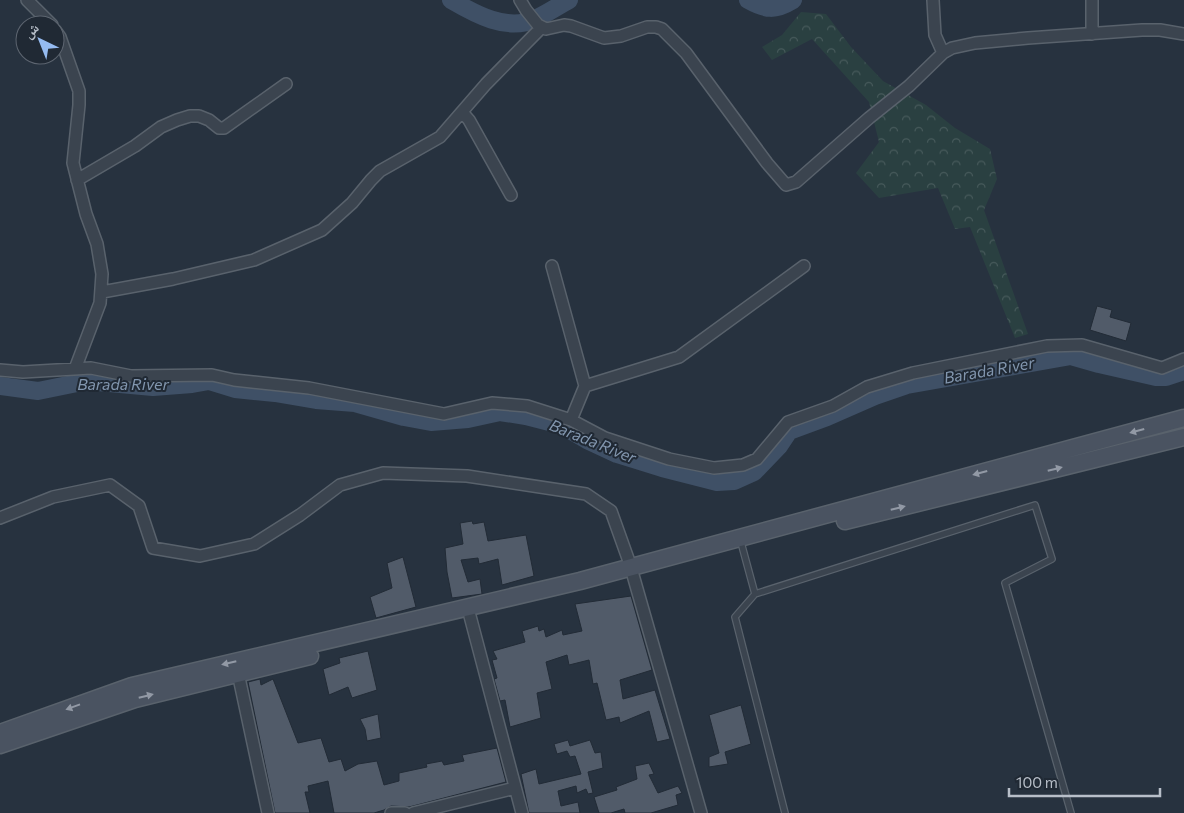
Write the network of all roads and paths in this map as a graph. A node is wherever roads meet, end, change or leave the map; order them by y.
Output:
1 (27, 0) edge
2 (933, 0) edge
3 (1092, 0) edge
4 (523, 5) edge
5 (42, 15) edge
6 (539, 26) junction
7 (1092, 34) junction
8 (1184, 34) edge
9 (65, 51) edge
10 (943, 53) junction
11 (286, 84) dead end
12 (462, 112) junction
13 (77, 180) junction
14 (511, 195) dead end
15 (552, 266) dead end
16 (804, 266) dead end
17 (102, 292) junction
18 (1184, 359) edge
19 (75, 369) junction
20 (0, 370) edge
21 (585, 386) junction
22 (1184, 418) edge
23 (571, 420) junction
24 (1184, 437) edge
25 (0, 518) edge
26 (742, 546) junction
27 (632, 571) junction
28 (755, 594) junction
29 (470, 616) junction
30 (238, 673) junction
31 (1, 735) edge
32 (515, 788) junction
33 (268, 813) edge
34 (391, 813) edge
35 (405, 813) edge
36 (414, 813) edge
37 (522, 813) edge
38 (701, 813) edge
39 (785, 813) edge
40 (1071, 813) edge

1 - 5 street
2 - 10 street
3 - 7 street
4 - 6 street
6 - 10 street
6 - 12 street
7 - 8 street
7 - 10 street
9 - 13 street
11 - 13 street
12 - 14 street
12 - 17 street
13 - 17 street
15 - 21 street
16 - 21 street
17 - 19 street
18 - 23 street
19 - 20 street
19 - 23 street
21 - 23 street
22 -> 27 main road
26 -> 24 main road
25 - 27 street
26 - 27 main road
26 - 28 lane
27 - 29 main road
27 -> 31 main road
27 - 38 street
28 - 39 lane
28 - 40 lane
29 - 30 main road
29 - 32 street
31 -> 30 main road
30 - 33 street
32 - 36 street
32 - 37 street
34 - 35 street

